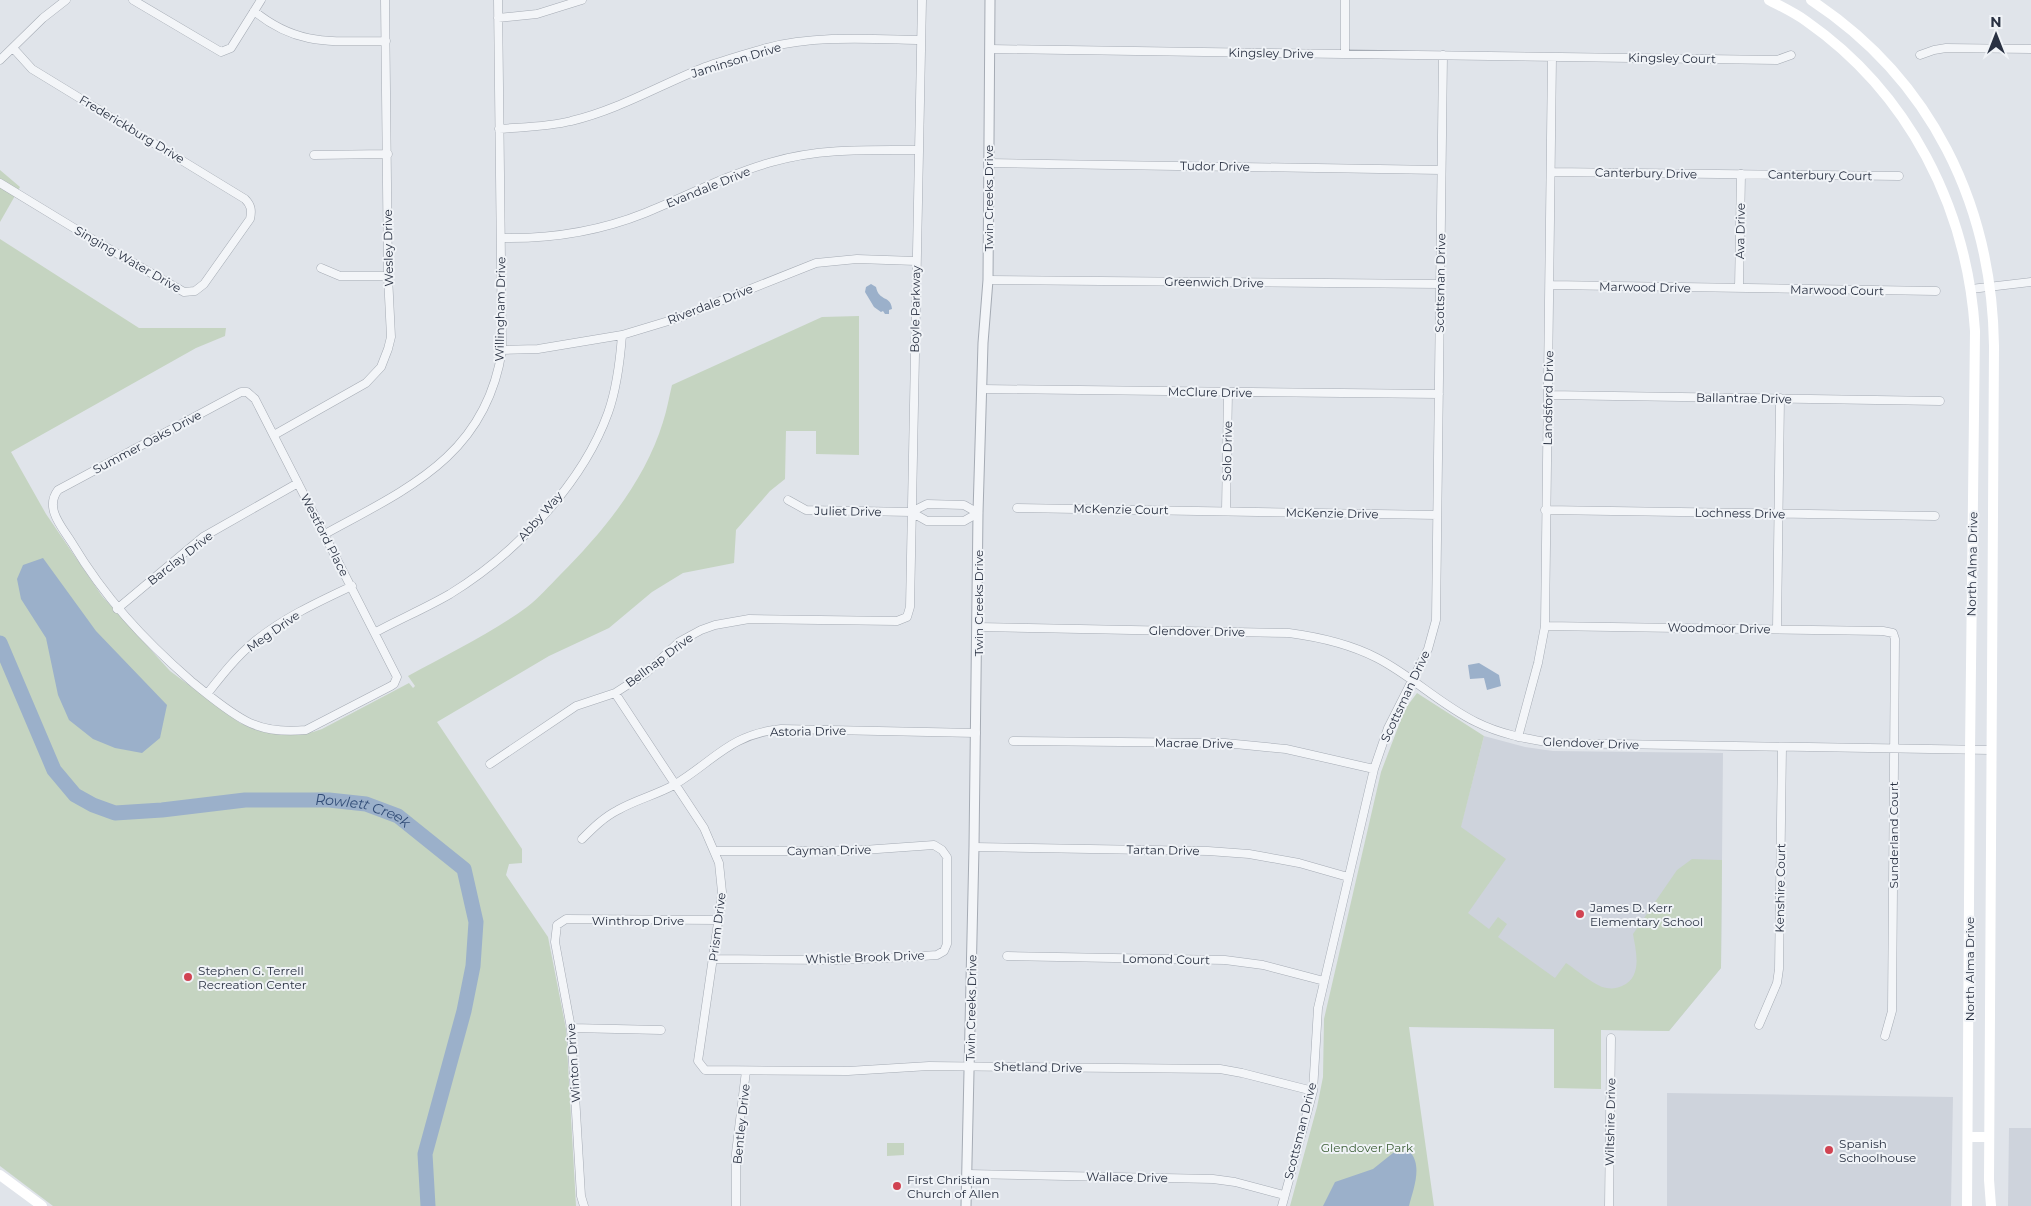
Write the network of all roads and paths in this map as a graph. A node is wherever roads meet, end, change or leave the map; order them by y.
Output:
1 (66, 0) edge
2 (133, 0) edge
3 (261, 0) edge
4 (385, 0) edge
5 (498, 0) edge
6 (582, 0) edge
7 (922, 0) edge
8 (990, 0) edge
9 (1345, 0) edge
10 (1770, 0) edge
11 (1810, 0) edge
12 (254, 11) junction
13 (498, 18) junction
14 (921, 40) junction
15 (386, 41) junction
16 (13, 48) junction
17 (990, 49) junction
18 (2031, 49) edge
19 (1345, 54) junction
20 (1791, 54) dead end
21 (1443, 55) junction
22 (1920, 55) dead end
23 (1552, 57) junction
24 (0, 60) edge
25 (500, 129) junction
26 (919, 150) junction
27 (388, 154) junction
28 (314, 155) dead end
29 (988, 163) junction
30 (1441, 170) junction
31 (1551, 172) junction
32 (1741, 174) junction
33 (1899, 176) dead end
34 (0, 183) edge
35 (251, 208) joint
36 (500, 238) junction
37 (916, 261) junction
38 (321, 268) dead end
39 (388, 276) junction
40 (988, 280) junction
41 (2031, 282) edge
42 (1440, 284) junction
43 (1550, 286) junction
44 (1990, 287) junction
45 (1739, 288) junction
46 (1971, 289) junction
47 (1936, 291) dead end
48 (622, 335) junction
49 (502, 350) junction
50 (982, 389) junction
51 (247, 392) joint
52 (1228, 392) junction
53 (1439, 394) junction
54 (1548, 395) junction
55 (1780, 398) junction
56 (1940, 401) dead end
57 (274, 435) junction
58 (298, 482) junction
59 (788, 500) dead end
60 (1017, 508) dead end
61 (1226, 510) junction
62 (1545, 510) junction
63 (911, 512) junction
64 (978, 513) junction
65 (1779, 514) junction
66 (1437, 515) junction
67 (1935, 516) dead end
68 (325, 534) junction
69 (352, 586) junction
70 (117, 609) junction
71 (907, 617) joint
72 (1545, 626) junction
73 (978, 627) junction
74 (1777, 629) junction
75 (376, 632) junction
76 (1892, 633) joint
77 (1412, 681) junction
78 (615, 693) junction
79 (207, 694) junction
80 (976, 733) junction
81 (1518, 737) junction
82 (1012, 741) dead end
83 (1782, 747) junction
84 (1894, 748) junction
85 (1970, 750) junction
86 (1990, 750) junction
87 (490, 764) dead end
88 (1374, 769) junction
89 (674, 784) junction
90 (582, 839) dead end
91 (974, 847) junction
92 (942, 850) joint
93 (715, 851) junction
94 (1348, 877) junction
95 (718, 920) junction
96 (559, 922) joint
97 (1007, 956) dead end
98 (713, 959) junction
99 (1324, 981) junction
100 (1759, 1025) dead end
101 (571, 1028) junction
102 (661, 1030) dead end
103 (1885, 1036) dead end
104 (1611, 1038) dead end
105 (969, 1066) junction
106 (702, 1068) joint
107 (746, 1071) junction
108 (1312, 1091) junction
109 (1968, 1137) junction
110 (1989, 1137) junction
111 (967, 1174) junction
112 (0, 1175) edge
113 (1284, 1195) junction
114 (42, 1206) edge
115 (584, 1206) edge
116 (736, 1206) edge
117 (966, 1206) edge
118 (1282, 1206) edge
119 (1609, 1206) edge
120 (1967, 1206) edge
121 (1991, 1206) edge

1 - 16 street
2 - 12 street
3 - 12 street
4 - 15 street, Wesley Drive
5 - 13 street, Willingham Drive
6 - 13 street
7 - 14 street, Boyle Parkway
8 - 17 street, Twin Creeks Drive
9 - 19 street
10 - 46 main road, North Alma Drive
11 - 44 main road, North Alma Drive
12 - 15 street
13 - 25 street, Willingham Drive
14 - 25 street, Jaminson Drive
14 - 26 street, Boyle Parkway
15 - 27 street, Wesley Drive
16 - 24 street
16 - 35 street, Frederickburg Drive
17 - 19 street, Kingsley Drive
17 - 29 street, Twin Creeks Drive
18 - 22 street
19 - 21 street, Kingsley Drive
20 - 23 street, Kingsley Court
21 - 23 street, Kingsley Drive
21 - 30 street, Scottsman Drive
23 - 31 street, Landsford Drive
25 - 36 street, Willingham Drive
26 - 36 street, Evandale Drive
26 - 37 street, Boyle Parkway
27 - 28 street
27 - 39 street, Wesley Drive
29 - 30 street, Tudor Drive
29 - 40 street, Twin Creeks Drive
30 - 42 street, Scottsman Drive
31 - 32 street, Canterbury Drive
31 - 43 street, Landsford Drive
32 - 33 street, Canterbury Court
32 - 45 street, Ava Drive
34 - 35 street, Singing Water Drive
36 - 49 street, Willingham Drive
37 - 48 street, Riverdale Drive
37 - 63 street, Boyle Parkway
38 - 39 street
39 - 57 street, Wesley Drive
40 - 42 street, Greenwich Drive
40 - 50 street, Twin Creeks Drive
41 - 44 street
42 - 53 street, Scottsman Drive
43 - 45 street, Marwood Drive
43 - 54 street, Landsford Drive
44 - 46 street
44 - 86 main road, North Alma Drive
45 - 47 street, Marwood Court
46 - 85 main road, North Alma Drive
48 - 49 street, Riverdale Drive
48 - 75 street, Abby Way
49 - 68 street, Willingham Drive
50 - 52 street, McClure Drive
50 - 64 street, Twin Creeks Drive
51 - 57 street, Westford Place
51 - 70 street, Summer Oaks Drive
52 - 53 street, McClure Drive
52 - 61 street, Solo Drive
53 - 66 street, Scottsman Drive
54 - 55 street, Ballantrae Drive
54 - 62 street, Landsford Drive
55 - 56 street, Ballantrae Drive
55 - 65 street
57 - 58 street, Westford Place
58 - 68 street, Westford Place
58 - 70 street, Barclay Drive
59 - 63 street, Juliet Drive
60 - 61 street, McKenzie Court
61 - 66 street, McKenzie Drive
62 - 65 street, Lochness Drive
62 - 72 street, Landsford Drive
63 - 64 street, Juliet Drive
63 - 64 street, Juliet Drive
63 - 71 street, Boyle Parkway
64 - 73 street, Twin Creeks Drive
65 - 67 street, Lochness Drive
65 - 74 street
66 - 77 street, Scottsman Drive
68 - 69 street, Westford Place
69 - 75 street, Westford Place
69 - 79 street, Meg Drive
70 - 79 street
71 - 78 street, Bellnap Drive
72 - 74 street, Woodmoor Drive
72 - 81 street, Landsford Drive
73 - 77 street, Glendover Drive
73 - 80 street, Twin Creeks Drive
74 - 76 street, Woodmoor Drive
75 - 79 street, Westford Place
76 - 84 street, Sunderland Court
77 - 81 street, Glendover Drive
77 - 88 street, Scottsman Drive
78 - 87 street, Bellnap Drive
78 - 89 street, Prism Drive
80 - 89 street, Astoria Drive
80 - 91 street, Twin Creeks Drive
81 - 83 street, Glendover Drive
82 - 88 street, Macrae Drive
83 - 84 street, Glendover Drive
83 - 100 street, Kenshire Court
84 - 85 street, Glendover Drive
84 - 103 street, Sunderland Court
85 - 86 street, Glendover Drive
85 - 109 main road, North Alma Drive
86 - 110 main road, North Alma Drive
88 - 94 street, Scottsman Drive
89 - 90 street, Astoria Drive
89 - 93 street, Prism Drive
91 - 94 street, Tartan Drive
91 - 105 street, Twin Creeks Drive
92 - 93 street, Cayman Drive
92 - 98 street, Whistle Brook Drive
93 - 95 street, Prism Drive
94 - 99 street, Scottsman Drive
95 - 96 street, Winthrop Drive
95 - 98 street, Prism Drive
96 - 101 street, Winton Drive
97 - 99 street, Lomond Court
98 - 106 street, Prism Drive
99 - 108 street, Scottsman Drive
101 - 102 street
101 - 115 street, Winton Drive
104 - 119 street, Wiltshire Drive
105 - 107 street, Shetland Drive
105 - 108 street, Shetland Drive
105 - 111 street, Twin Creeks Drive
106 - 107 street, Shetland Drive
107 - 116 street, Bentley Drive
108 - 113 street, Scottsman Drive
109 - 110 main road
109 - 120 main road, North Alma Drive
110 - 121 main road, North Alma Drive
111 - 113 street, Wallace Drive
111 - 117 street, Twin Creeks Drive
112 - 114 main road
113 - 118 street, Scottsman Drive

